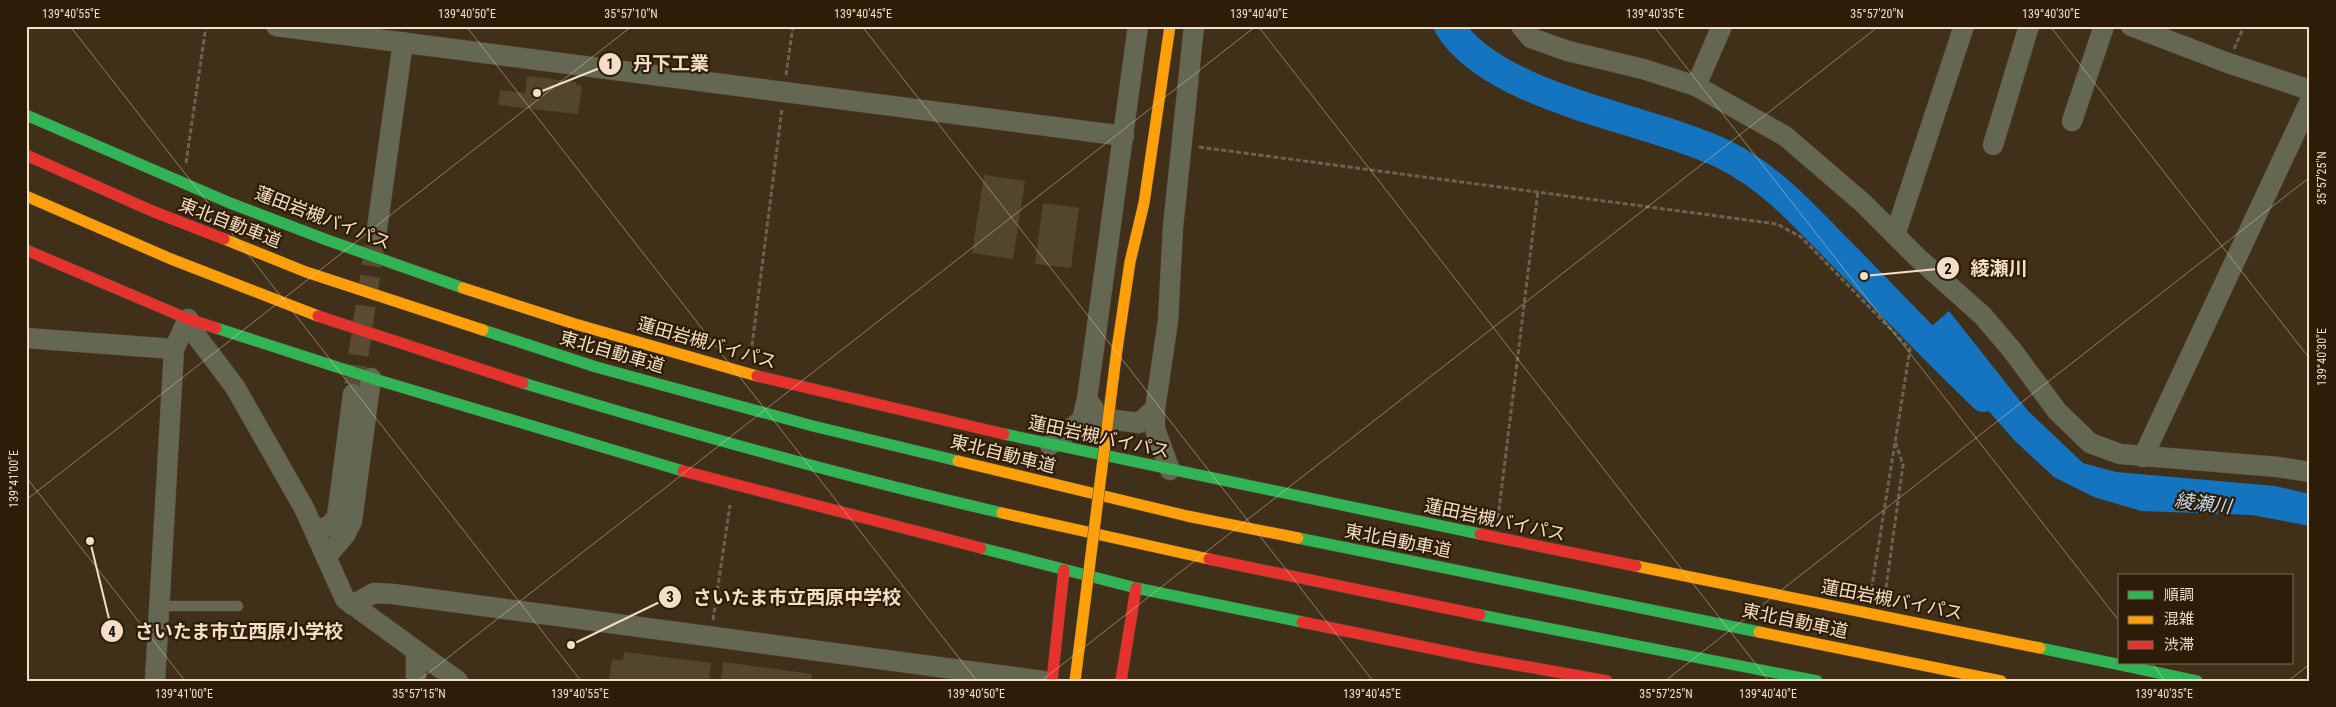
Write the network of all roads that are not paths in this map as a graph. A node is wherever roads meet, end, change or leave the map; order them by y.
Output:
1 (276, 26) edge
2 (1138, 26) edge
3 (1170, 26) edge
4 (1194, 26) edge
5 (1521, 26) edge
6 (1722, 26) edge
7 (1964, 26) edge
8 (2029, 26) edge
9 (2104, 26) edge
10 (2130, 26) edge
11 (404, 42) junction
12 (1696, 86) junction
13 (2310, 90) edge
14 (2310, 100) edge
15 (26, 114) edge
16 (2072, 120) dead end
17 (1124, 136) junction
18 (1993, 146) dead end
19 (26, 155) edge
20 (26, 196) edge
21 (1144, 203) junction
22 (1895, 235) junction
23 (376, 236) tunnel mouth
24 (26, 250) edge
25 (1144, 258) dead end
26 (188, 319) junction
27 (26, 338) edge
28 (174, 349) junction
29 (371, 378) junction
30 (353, 394) tunnel mouth
31 (1087, 398) junction
32 (1155, 409) junction
33 (1127, 410) dead end
34 (1124, 429) dead end
35 (1050, 444) junction
36 (1122, 448) dead end
37 (2143, 457) junction
38 (1119, 468) dead end
39 (1170, 470) junction
40 (2310, 472) edge
41 (1117, 487) dead end
42 (1114, 506) dead end
43 (1112, 526) dead end
44 (315, 532) junction
45 (1110, 545) dead end
46 (326, 557) junction
47 (1107, 564) dead end
48 (1064, 570) junction
49 (1136, 588) junction
50 (1103, 594) dead end
51 (352, 605) junction
52 (160, 606) junction
53 (238, 606) dead end
54 (416, 650) junction
55 (155, 681) edge
56 (416, 681) edge
57 (458, 681) edge
58 (1043, 681) edge
59 (1052, 681) edge
60 (1075, 681) edge
61 (1122, 681) edge
62 (1607, 681) edge
63 (1817, 681) edge
64 (2001, 681) edge
65 (2197, 681) edge

1 - 11 street
2 - 17 street
3 - 21 main road
4 - 32 street
5 - 12 street
6 - 12 street
7 - 22 street
8 - 18 street
9 - 16 street
10 - 13 street
11 - 17 street
11 - 23 street
12 - 22 street
14 - 37 street
15 - 35 main road, 蓮田岩槻バイパス
17 - 31 street
19 - 64 main road, 東北自動車道
20 - 63 main road
21 - 25 main road
21 - 60 main road, bridge
22 - 37 street
24 - 26 main road
26 - 28 street
26 - 29 main road
26 - 44 street
27 - 28 street
28 - 52 street
29 - 46 street
29 - 48 main road
30 - 44 street
31 - 32 street
31 - 35 street
32 - 39 street
33 - 34 main road
35 - 39 main road, 蓮田岩槻バイパス
36 - 38 main road
37 - 40 street
39 - 65 main road, 蓮田岩槻バイパス
41 - 42 main road
43 - 45 main road
44 - 46 street
46 - 51 street
47 - 50 main road
48 - 49 main road
48 - 59 main road
49 - 61 main road
49 - 62 main road
51 - 54 street
51 - 58 street
52 - 53 lane
52 - 55 street
54 - 56 street
54 - 57 street

